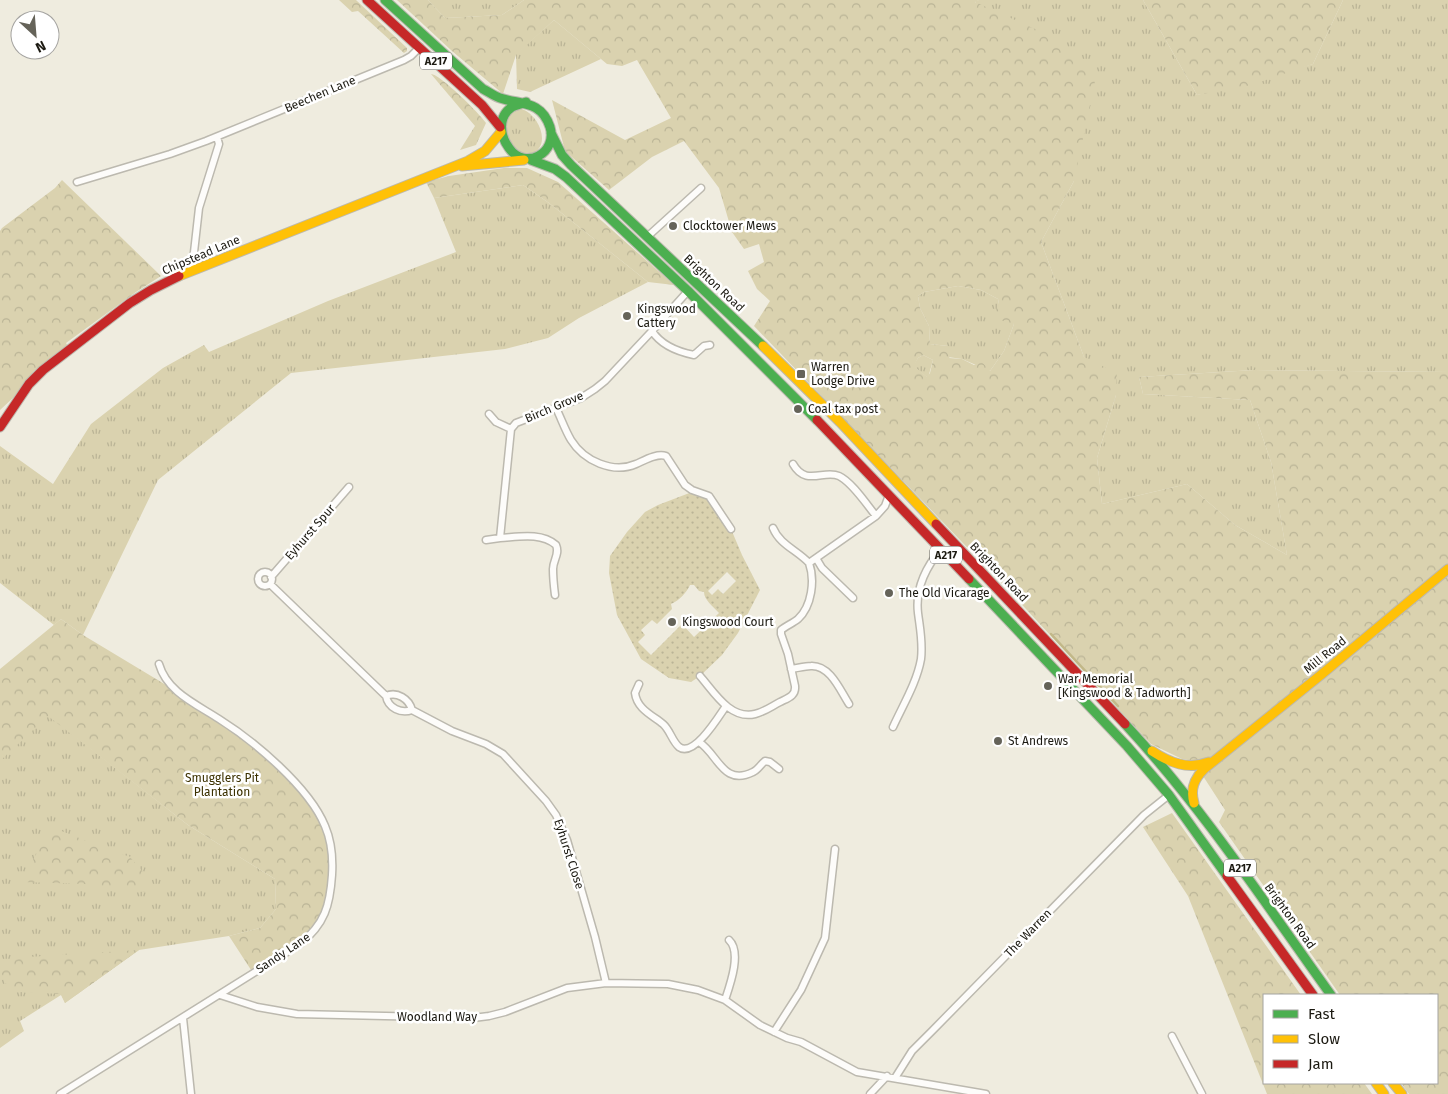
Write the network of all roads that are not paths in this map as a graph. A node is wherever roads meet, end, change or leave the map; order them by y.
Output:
1 (367, 0) edge
2 (385, 0) edge
3 (420, 47) junction
4 (526, 102) junction
5 (500, 129) junction
6 (551, 133) junction
7 (217, 137) junction
8 (527, 160) junction
9 (452, 168) junction
10 (77, 182) dead end
11 (701, 188) dead end
12 (647, 237) junction
13 (192, 270) junction
14 (688, 291) junction
15 (652, 331) junction
16 (710, 346) dead end
17 (556, 408) junction
18 (489, 414) dead end
19 (0, 427) edge
20 (511, 429) junction
21 (793, 464) dead end
22 (349, 487) dead end
23 (889, 494) junction
24 (876, 516) junction
25 (773, 528) dead end
26 (731, 529) dead end
27 (500, 538) junction
28 (486, 540) dead end
29 (940, 549) junction
30 (816, 558) junction
31 (809, 563) junction
32 (1448, 569) edge
33 (270, 581) joint
34 (555, 595) dead end
35 (852, 598) dead end
36 (159, 664) dead end
37 (791, 669) junction
38 (700, 676) dead end
39 (639, 684) dead end
40 (386, 696) junction
41 (849, 704) dead end
42 (726, 706) junction
43 (412, 710) junction
44 (893, 727) dead end
45 (699, 742) junction
46 (1144, 745) junction
47 (1216, 758) junction
48 (780, 769) dead end
49 (1169, 795) junction
50 (1197, 809) junction
51 (835, 849) dead end
52 (729, 940) dead end
53 (606, 983) junction
54 (1312, 994) edge
55 (1330, 994) edge
56 (220, 995) junction
57 (725, 1000) junction
58 (183, 1018) junction
59 (774, 1032) junction
60 (1172, 1036) dead end
61 (887, 1076) junction
62 (895, 1078) junction
63 (954, 1091) edge
64 (60, 1094) edge
65 (191, 1094) edge
66 (870, 1094) edge
67 (986, 1094) edge
68 (1202, 1094) edge

1 - 3 main road, A217
2 - 4 main road, A217
3 - 5 main road, A217
3 - 7 street, Beechen Lane
4 - 5 main road
4 - 6 main road, A217
5 - 8 main road, A217
5 - 9 main road, Chipstead Lane
6 - 8 main road
6 - 12 main road, Brighton Road / A217
7 - 10 street, Beechen Lane
7 - 13 street
8 - 9 main road, Chipstead Lane
8 - 14 main road, Brighton Road / A217
9 - 13 main road, Chipstead Lane
11 - 12 street
12 - 46 main road, Brighton Road / A217
13 - 19 main road, Chipstead Lane
14 - 15 street, Birch Grove
14 - 23 main road, Brighton Road / A217
15 - 16 street
15 - 17 street, Birch Grove
17 - 20 street, Birch Grove
17 - 26 street
18 - 20 street
20 - 27 street, Birch Grove
21 - 24 street
22 - 33 street, Eyhurst Spur
23 - 24 street
23 - 29 main road, Brighton Road / A217
24 - 30 street
25 - 31 street
27 - 28 street
27 - 34 street
29 - 44 street
29 - 49 main road, Brighton Road / A217
30 - 31 street
30 - 35 street
31 - 37 street
32 - 47 main road, Mill Road
33 - 40 street, Eyhurst Close
36 - 56 street, Sandy Lane
37 - 41 street
37 - 42 street
38 - 42 street
39 - 45 street
40 - 43 street, Eyhurst Close
40 - 43 street, Eyhurst Close
42 - 45 street
43 - 53 street, Eyhurst Close
45 - 48 street
46 - 47 main road, Mill Road
46 - 50 main road, Brighton Road / A217
47 - 50 main road, Mill Road
49 - 54 main road, Brighton Road / A217
49 - 62 street, The Warren
50 - 55 main road, Brighton Road / A217
51 - 59 street
52 - 57 street
53 - 56 street, Woodland Way
53 - 57 street, Woodland Way
56 - 58 street, Sandy Lane
57 - 59 street, Woodland Way
58 - 64 street, Sandy Lane
58 - 65 street
59 - 61 street, Woodland Way
60 - 68 street
61 - 62 street, Woodland Way
61 - 66 street
62 - 63 street, Woodland Way
63 - 67 street, Woodland Way

